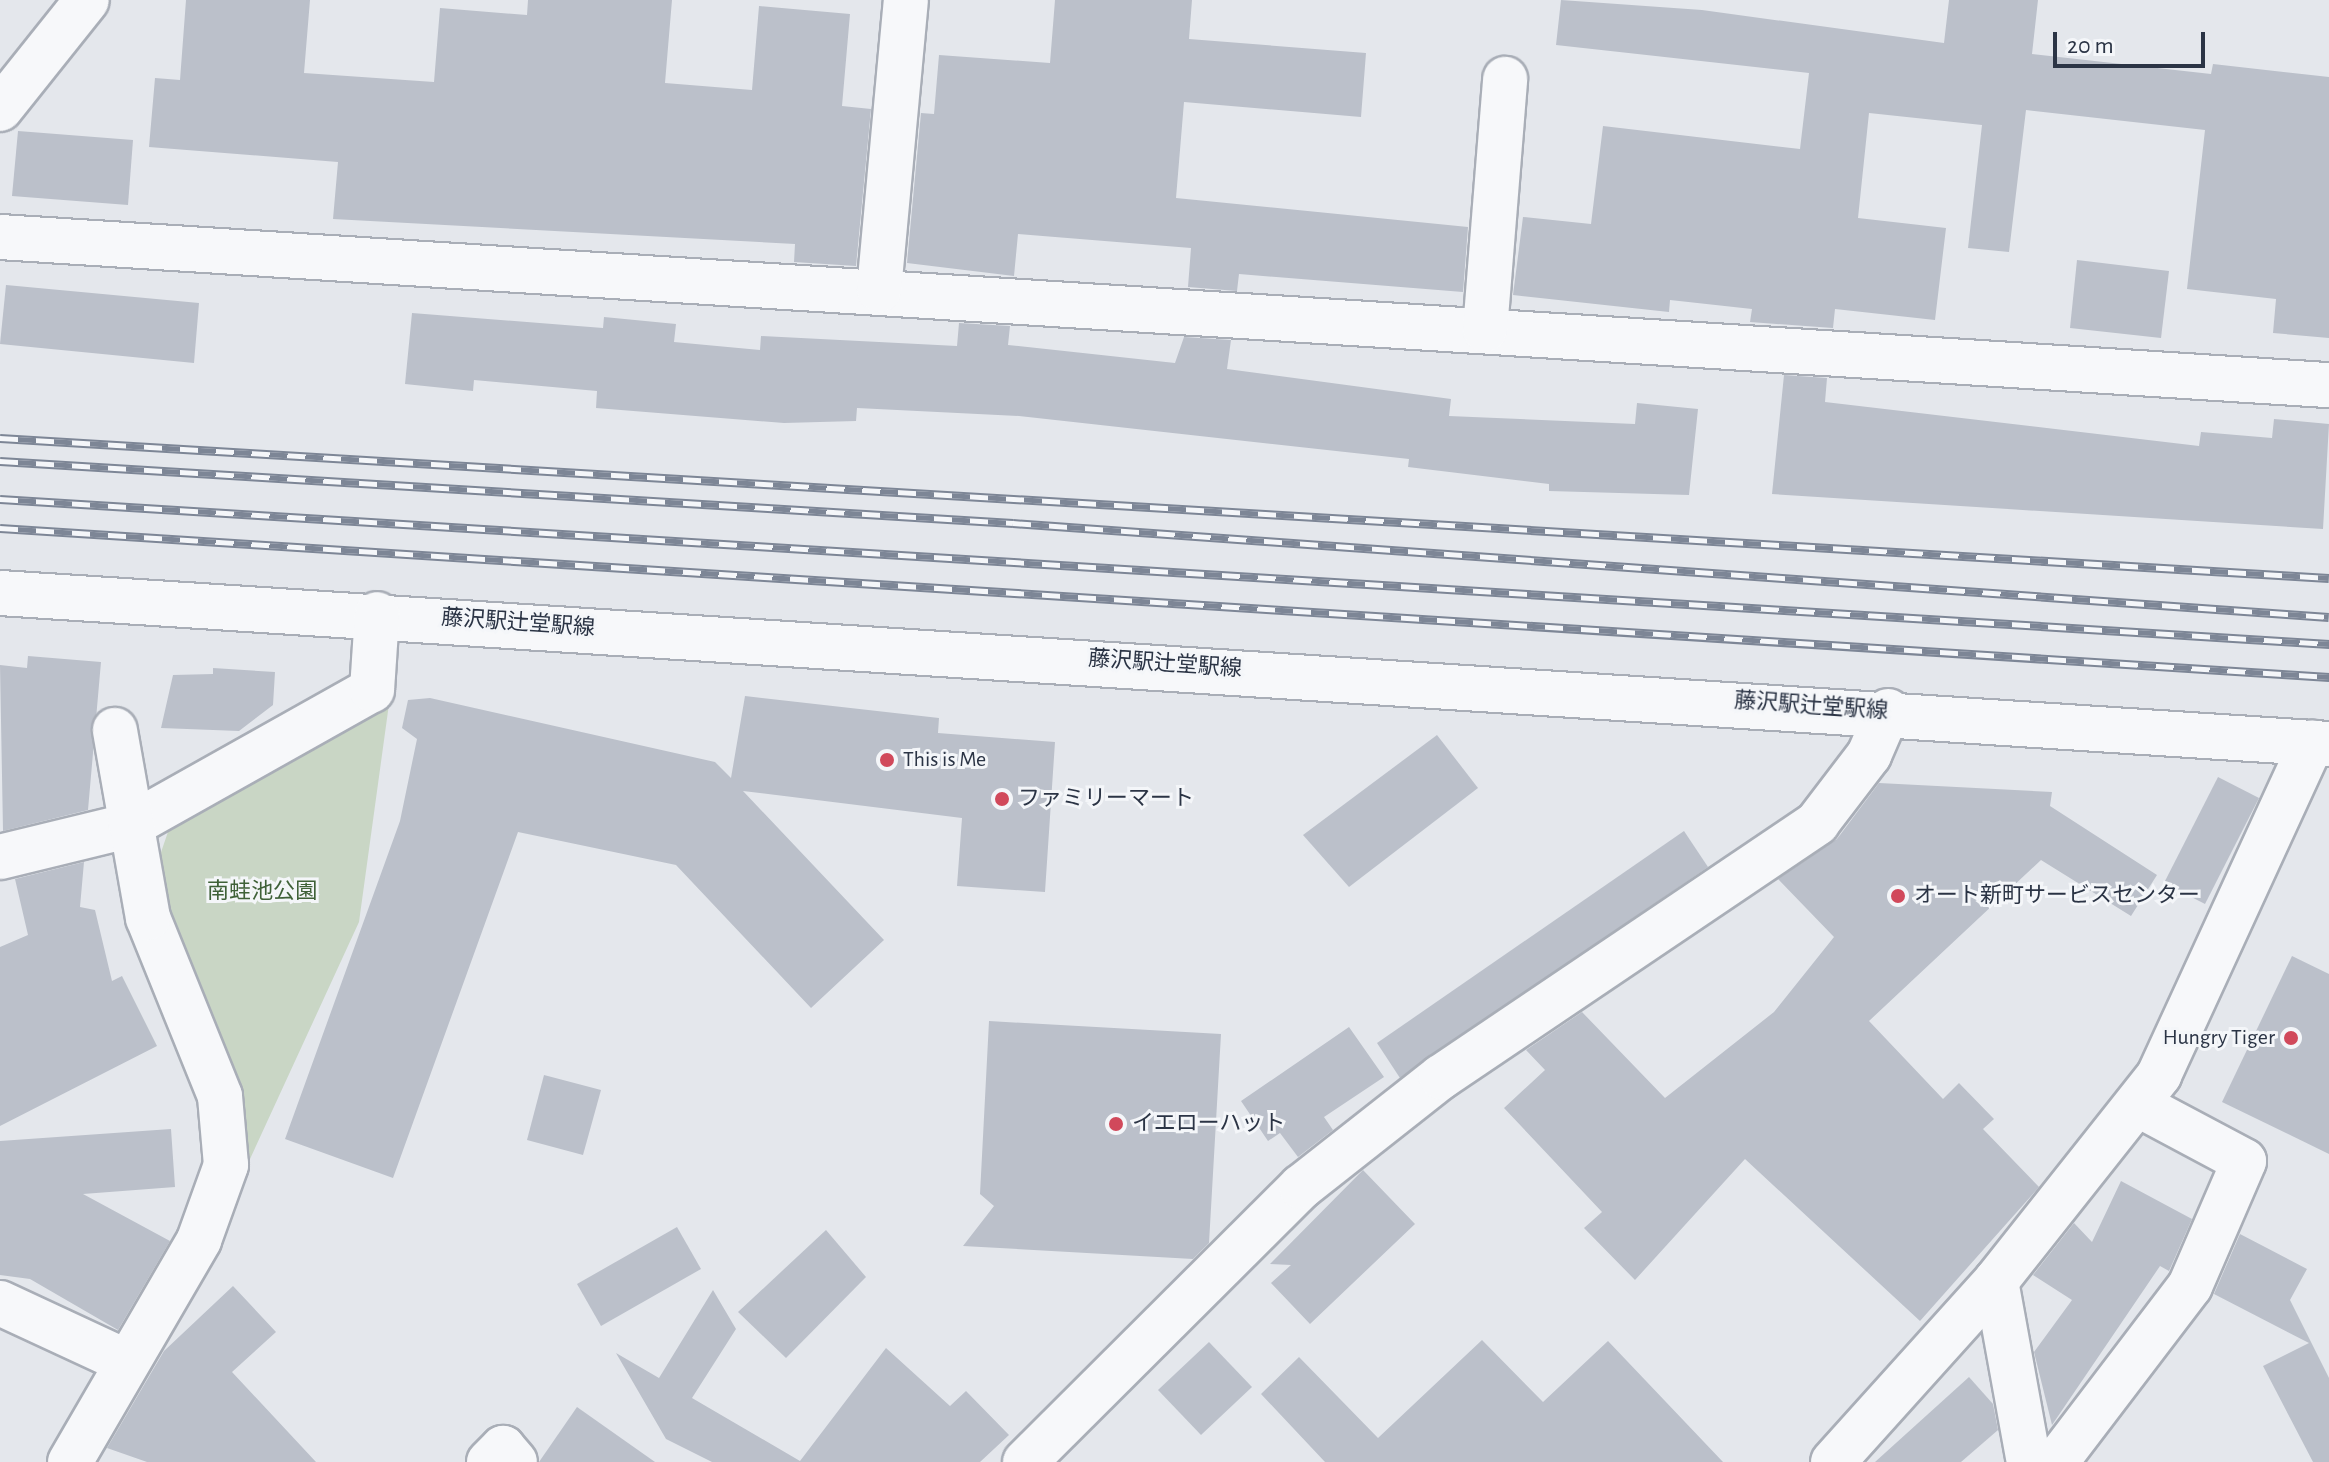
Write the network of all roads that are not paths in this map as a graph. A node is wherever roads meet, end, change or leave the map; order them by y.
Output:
1 (87, 0) edge
2 (906, 0) edge
3 (1505, 79) dead end
4 (0, 109) edge
5 (0, 237) edge
6 (879, 290) junction
7 (1485, 330) junction
8 (2329, 385) edge
9 (0, 593) edge
10 (377, 614) junction
11 (285, 711) dead end
12 (1888, 711) junction
13 (115, 730) dead end
14 (2321, 743) edge
15 (129, 814) junction
16 (0, 857) edge
17 (2137, 1104) junction
18 (1996, 1281) junction
19 (0, 1303) edge
20 (125, 1361) junction
21 (70, 1462) edge
22 (489, 1462) edge
23 (515, 1462) edge
24 (1025, 1462) edge
25 (1833, 1462) edge
26 (2029, 1462) edge
27 (2056, 1462) edge

1 - 4 street
2 - 6 street
3 - 7 street
5 - 6 street
6 - 7 street
7 - 8 street
9 - 10 street, 藤沢駅辻堂駅線
10 - 12 street, 藤沢駅辻堂駅線
10 - 15 street
11 - 15 street
12 - 14 street, 藤沢駅辻堂駅線
12 - 24 street
13 - 15 street
14 - 17 street
15 - 16 street
15 - 20 street
17 - 18 street
17 - 27 street
18 - 25 street
18 - 26 street
19 - 20 street
20 - 21 street
22 - 23 street

